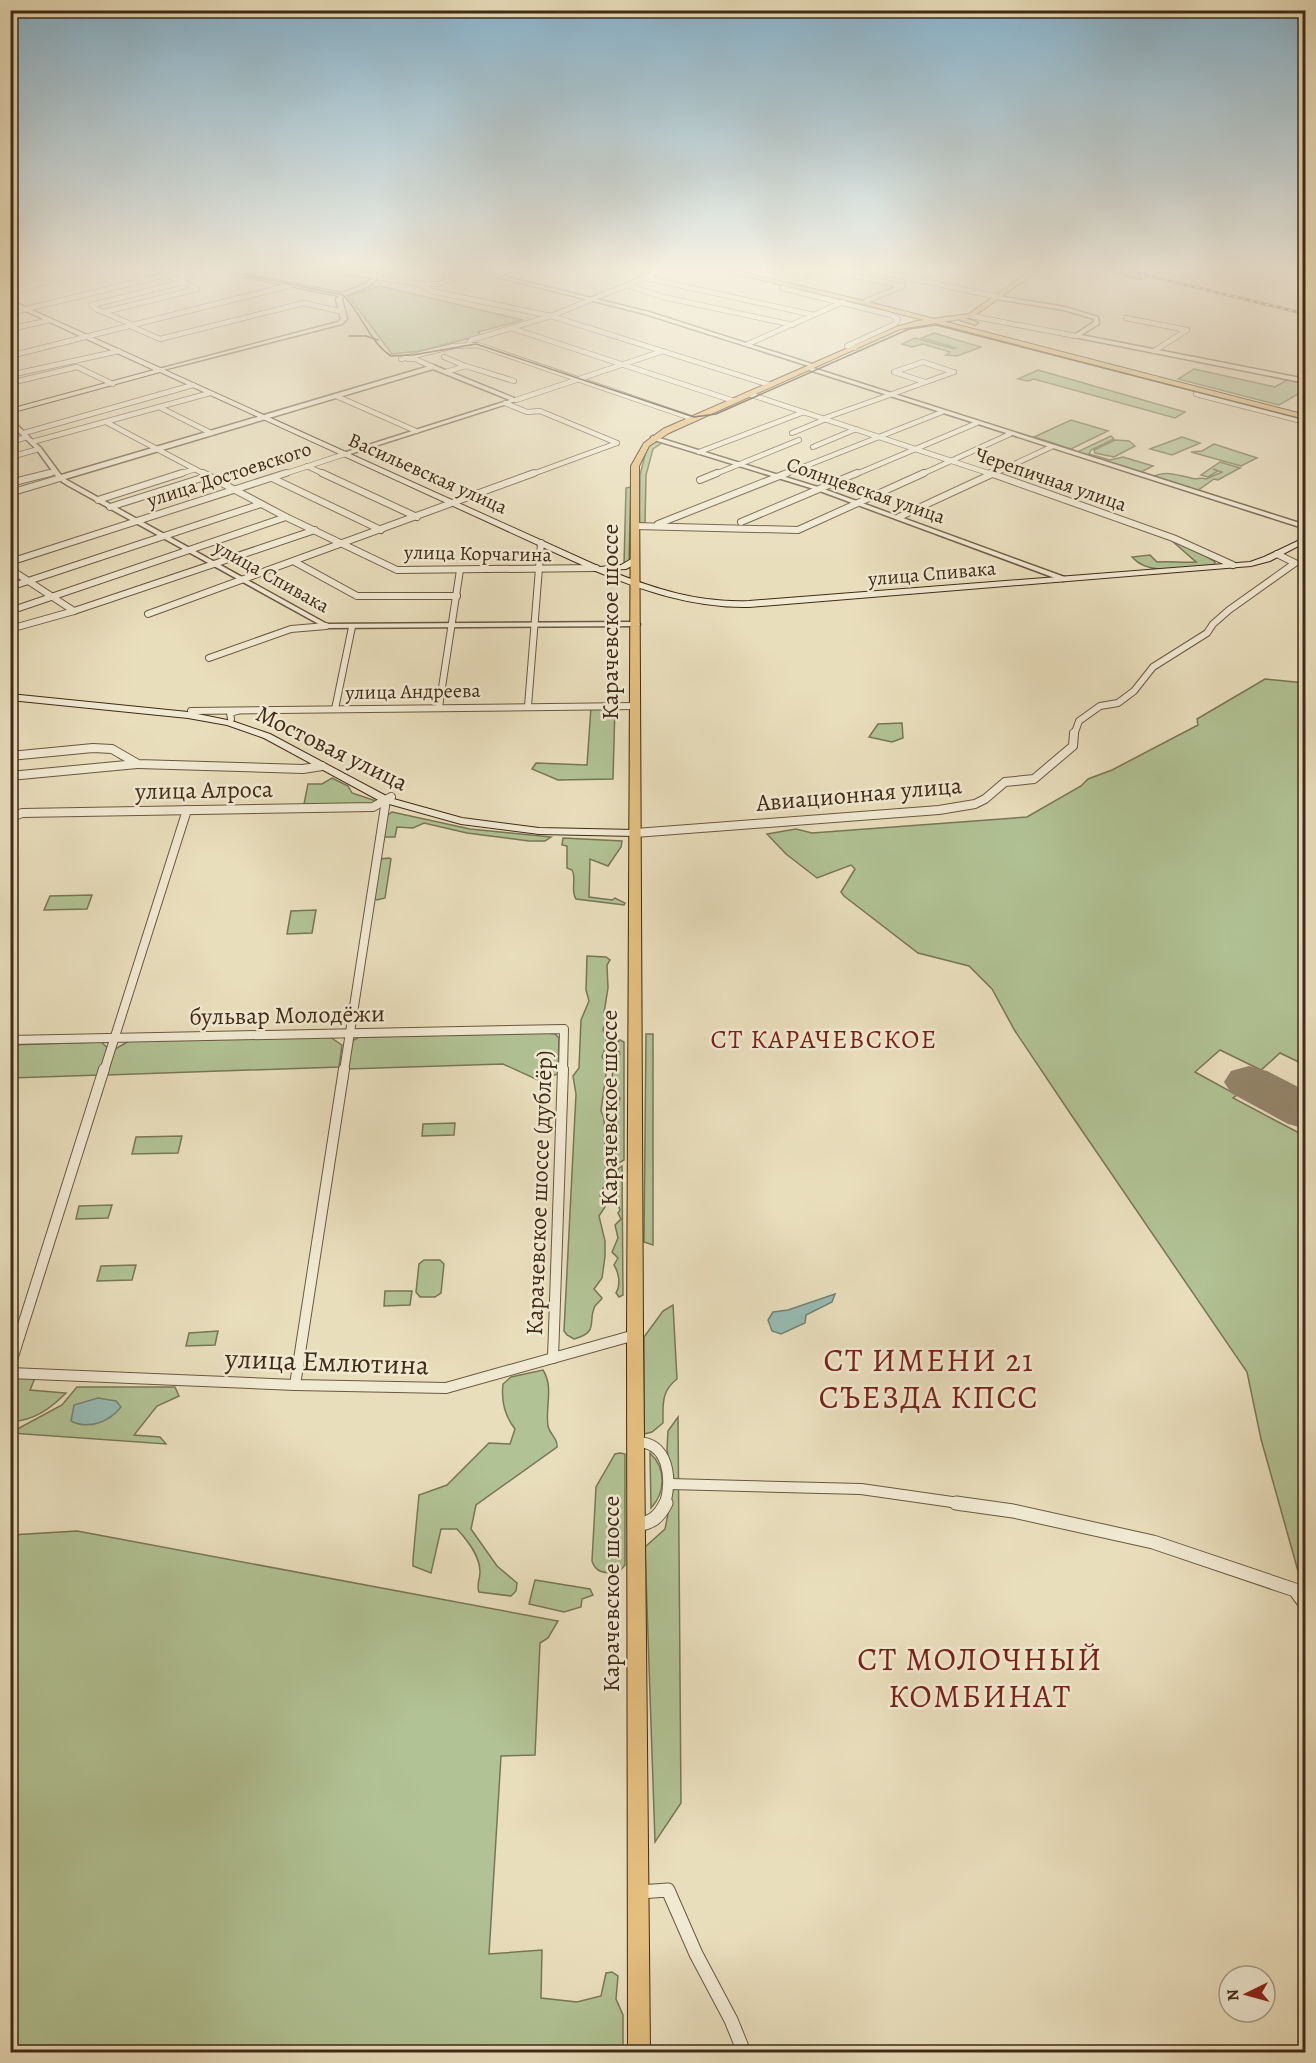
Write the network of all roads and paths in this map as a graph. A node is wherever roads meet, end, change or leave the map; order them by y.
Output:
1 (42, 368) edge
2 (72, 368) edge
3 (80, 368) edge
4 (157, 368) edge
5 (168, 368) edge
6 (429, 368) edge
7 (436, 368) edge
8 (458, 368) edge
9 (473, 368) edge
10 (547, 368) edge
11 (614, 368) edge
12 (634, 368) edge
13 (717, 368) edge
14 (808, 368) edge
15 (815, 368) edge
16 (905, 368) edge
17 (942, 368) edge
18 (1122, 368) edge
19 (1134, 368) edge
20 (1241, 368) edge
21 (161, 370) junction
22 (446, 372) junction
23 (10, 375) edge
24 (580, 380) junction
25 (514, 381) dead end
26 (1305, 381) edge
27 (926, 382) junction
28 (10, 383) edge
29 (113, 384) junction
30 (193, 385) junction
31 (770, 385) junction
32 (210, 393) junction
33 (749, 394) junction
34 (889, 394) junction
35 (1196, 394) dead end
36 (336, 396) junction
37 (516, 400) junction
38 (734, 401) junction
39 (505, 403) junction
40 (159, 407) junction
41 (10, 411) edge
42 (804, 412) junction
43 (942, 412) junction
44 (263, 417) junction
45 (1305, 418) edge
46 (694, 419) junction
47 (826, 419) junction
48 (10, 420) edge
49 (106, 422) junction
50 (977, 423) junction
51 (856, 429) junction
52 (416, 431) junction
53 (211, 433) junction
54 (792, 433) dead end
55 (1010, 434) junction
56 (880, 436) junction
57 (28, 437) junction
58 (653, 438) junction
59 (799, 440) dead end
60 (10, 442) edge
61 (813, 447) dead end
62 (1051, 447) junction
63 (39, 449) junction
64 (158, 449) junction
65 (917, 449) junction
66 (699, 452) junction
67 (345, 454) junction
68 (10, 457) edge
69 (950, 461) junction
70 (738, 464) junction
71 (307, 466) junction
72 (195, 469) junction
73 (992, 474) junction
74 (58, 475) junction
75 (208, 476) junction
76 (778, 477) junction
77 (272, 478) junction
78 (700, 480) dead end
79 (10, 483) edge
80 (819, 489) junction
81 (233, 490) junction
82 (10, 493) edge
83 (98, 500) junction
84 (856, 502) junction
85 (261, 504) junction
86 (456, 504) junction
87 (110, 507) junction
88 (286, 517) junction
89 (417, 517) junction
90 (900, 517) junction
91 (135, 521) junction
92 (741, 522) dead end
93 (635, 526) junction
94 (646, 527) junction
95 (1305, 527) edge
96 (315, 530) junction
97 (381, 530) junction
98 (164, 536) junction
99 (1305, 539) edge
100 (344, 543) junction
101 (541, 543) junction
102 (190, 550) junction
103 (1276, 554) junction
104 (636, 560) junction
105 (10, 562) edge
106 (295, 562) junction
107 (215, 564) junction
108 (1233, 566) junction
109 (596, 568) junction
110 (10, 569) edge
111 (460, 570) junction
112 (537, 570) junction
113 (1066, 579) junction
114 (29, 580) junction
115 (244, 580) junction
116 (636, 584) junction
117 (10, 587) edge
118 (457, 596) junction
119 (53, 597) junction
120 (10, 610) edge
121 (74, 611) junction
122 (148, 615) dead end
123 (636, 624) junction
124 (535, 625) junction
125 (326, 626) junction
126 (453, 626) junction
127 (352, 627) junction
128 (10, 629) edge
129 (209, 658) dead end
130 (10, 695) edge
131 (636, 705) junction
132 (528, 706) junction
133 (439, 707) junction
134 (335, 709) junction
135 (234, 715) junction
136 (10, 756) edge
137 (138, 764) junction
138 (322, 766) junction
139 (10, 776) edge
140 (388, 799) junction
141 (187, 810) junction
142 (10, 818) edge
143 (635, 830) junction
144 (564, 1029) joint
145 (349, 1033) junction
146 (116, 1037) junction
147 (10, 1040) edge
148 (635, 1335) junction
149 (553, 1358) junction
150 (10, 1366) edge
151 (10, 1372) edge
152 (295, 1385) junction
153 (635, 1442) junction
154 (670, 1484) junction
155 (636, 1525) junction
156 (1305, 1605) edge
157 (639, 1892) junction
158 (639, 2052) edge
159 (744, 2052) edge

1 - 23 street
2 - 28 street
3 - 29 street
4 - 21 main road, Васильевская улица
5 - 21 street
6 - 36 street
7 - 22 street
8 - 22 street
9 - 25 street
10 - 24 street
11 - 24 street, улица Достоевского
12 - 38 street
13 - 31 street
14 - 31 main road
15 - 34 street
16 - 27 street
17 - 27 street
18 - 45 main road
19 - 45 main road
20 - 26 street
21 - 29 main road
21 - 30 main road, Васильевская улица
22 - 37 street
24 - 37 street, улица Достоевского
24 - 46 street
27 - 34 street
29 - 41 main road
30 - 32 main road, Васильевская улица
30 - 57 street
31 - 33 main road
32 - 40 street
32 - 44 main road, Васильевская улица
33 - 38 main road
33 - 42 street, Черепичная улица
34 - 43 street
34 - 47 street
35 - 45 street
36 - 44 street
36 - 52 street
37 - 39 street, улица Достоевского
38 - 46 main road
39 - 52 street, улица Достоевского
39 - 86 street
40 - 49 street
40 - 53 street
42 - 47 street, Черепичная улица
42 - 66 street
43 - 50 street
43 - 56 street
44 - 53 street
44 - 67 main road, Васильевская улица
46 - 58 main road
47 - 51 street, Черепичная улица
47 - 54 street
48 - 57 street, улица Спивака
49 - 57 street
49 - 64 street, улица Корчагина
50 - 55 street
50 - 65 street
51 - 56 street, Черепичная улица
51 - 61 street
52 - 67 street, улица Достоевского
53 - 64 street
55 - 62 street
55 - 69 street
56 - 65 street, Черепичная улица
56 - 76 street
57 - 60 street
57 - 63 street, улица Спивака
58 - 66 street, Солнцевская улица
58 - 93 main road, Карачевское шоссе
59 - 70 street
62 - 73 street
62 - 95 street
63 - 68 street
63 - 74 street, улица Спивака
64 - 72 street, улица Корчагина
64 - 74 street
65 - 69 street, Черепичная улица
65 - 80 street
66 - 70 street, Солнцевская улица
67 - 71 street, улица Достоевского
67 - 86 main road, Васильевская улица
69 - 73 street, Черепичная улица
69 - 84 street
70 - 76 street, Солнцевская улица
70 - 78 street
71 - 77 street, улица Достоевского
71 - 89 street
72 - 75 street, улица Корчагина
72 - 83 street
73 - 90 street
73 - 108 street, Черепичная улица
74 - 79 street
74 - 82 street
74 - 83 street, улица Спивака
75 - 81 street, улица Корчагина
75 - 87 street
76 - 80 street, Солнцевская улица
76 - 94 street
77 - 81 street, улица Достоевского
77 - 97 street
80 - 84 street, Солнцевская улица
80 - 92 street
81 - 85 street, улица Корчагина
81 - 91 street, улица Достоевского
83 - 87 street, улица Спивака
84 - 90 street, Солнцевская улица
84 - 94 street
85 - 88 street, улица Корчагина
85 - 98 street
86 - 89 street
86 - 101 main road, Васильевская улица
87 - 91 street, улица Спивака
88 - 96 street, улица Корчагина
88 - 102 street
89 - 97 street
90 - 113 street, Солнцевская улица
91 - 98 street, улица Спивака
91 - 105 street, улица Достоевского
93 - 94 street
93 - 104 main road, Карачевское шоссе
96 - 100 street, улица Корчагина
96 - 107 street
97 - 100 street
98 - 102 street, улица Спивака
98 - 114 street
99 - 103 main road
100 - 106 street
100 - 111 street, улица Корчагина
101 - 109 main road, Васильевская улица
101 - 112 street
102 - 107 street, улица Спивака
102 - 119 street
103 - 108 main road
103 - 143 street, Авиационная улица
104 - 109 main road
104 - 116 main road, Карачевское шоссе
106 - 115 street
106 - 118 street
107 - 115 street, улица Спивака
107 - 121 street
108 - 113 main road, улица Спивака
109 - 112 street, улица Корчагина
109 - 116 main road, Васильевская улица
110 - 114 street
111 - 112 street, улица Корчагина
111 - 118 street
112 - 124 street
113 - 116 main road, улица Спивака
114 - 117 street
114 - 119 street
115 - 122 street
115 - 125 street, улица Спивака
116 - 123 main road, Карачевское шоссе
118 - 126 street
119 - 120 street
119 - 121 street
121 - 128 street
123 - 124 street, улица Спивака
123 - 131 main road, Карачевское шоссе
124 - 126 street, улица Спивака
124 - 132 street
125 - 127 street, улица Спивака
125 - 129 street
126 - 127 street, улица Спивака
126 - 133 street
127 - 134 street
130 - 135 main road, Мостовая улица
130 - 138 main road, Мостовая улица
131 - 132 street, улица Андреева
131 - 143 main road, Карачевское шоссе
132 - 133 street, улица Андреева
133 - 134 street, улица Андреева
134 - 135 street, улица Андреева
135 - 140 main road, Мостовая улица
136 - 137 street
137 - 138 street
137 - 139 street
138 - 140 main road, Мостовая улица
140 - 141 street, улица Алроса
140 - 143 main road, Мостовая улица
140 - 145 street
141 - 142 street, улица Алроса
141 - 146 street
143 - 148 main road, Карачевское шоссе
144 - 145 street, бульвар Молодёжи
144 - 149 street, Карачевское шоссе (дублёр)
145 - 146 street, бульвар Молодёжи
145 - 152 street
146 - 147 street, бульвар Молодёжи
146 - 150 street
148 - 149 street, улица Емлютина
148 - 153 main road, Карачевское шоссе
149 - 152 street, улица Емлютина
151 - 152 street, улица Емлютина
153 - 154 street
153 - 155 main road, Карачевское шоссе
154 - 155 street
154 - 156 street
155 - 157 main road, Карачевское шоссе
157 - 158 main road, Карачевское шоссе
157 - 159 street

